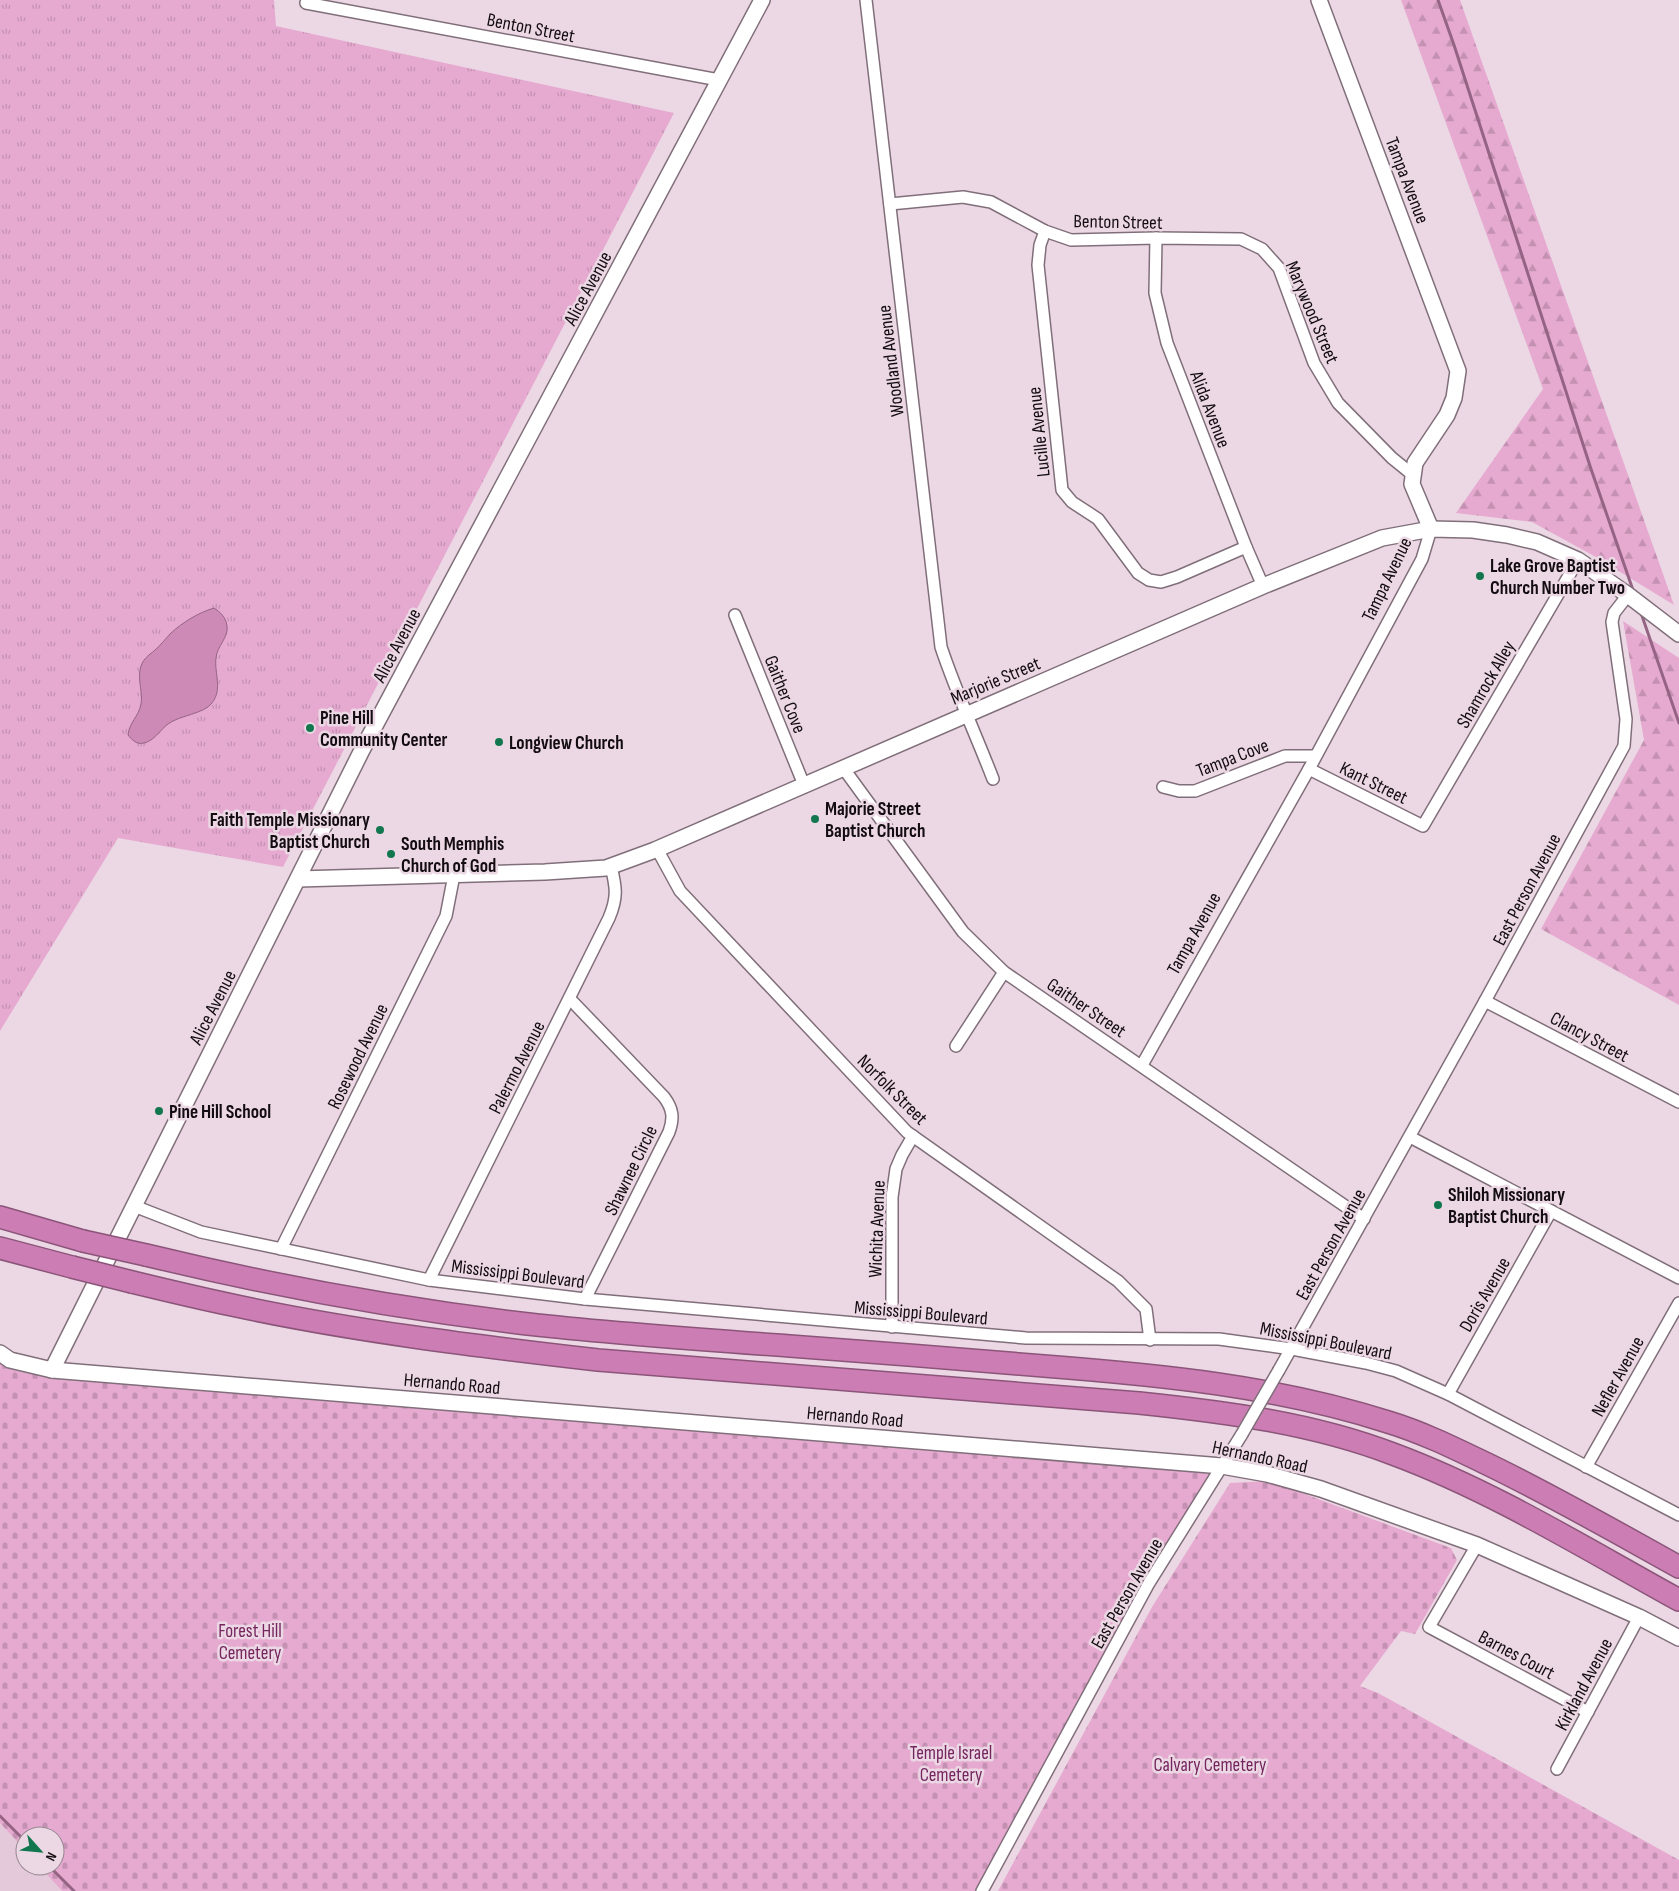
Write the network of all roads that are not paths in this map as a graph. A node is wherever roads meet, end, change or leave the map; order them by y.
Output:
1 (762, 0) edge
2 (866, 0) edge
3 (1319, 0) edge
4 (306, 1) edge
5 (719, 80) junction
6 (890, 204) junction
7 (1045, 231) junction
8 (1156, 238) junction
9 (1262, 249) joint
10 (1413, 475) junction
11 (1431, 530) junction
12 (1246, 547) junction
13 (1578, 560) junction
14 (1263, 586) junction
15 (1628, 595) junction
16 (734, 615) dead end
17 (1679, 634) edge
18 (967, 714) junction
19 (1314, 756) junction
20 (844, 769) junction
21 (1309, 769) junction
22 (993, 779) dead end
23 (804, 785) junction
24 (1163, 787) dead end
25 (1423, 826) joint
26 (657, 849) junction
27 (612, 866) junction
28 (454, 875) junction
29 (298, 879) junction
30 (1004, 972) junction
31 (570, 999) junction
32 (1485, 1000) junction
33 (956, 1046) dead end
34 (1142, 1065) junction
35 (1679, 1102) edge
36 (913, 1136) junction
37 (1410, 1137) junction
38 (134, 1206) junction
39 (1551, 1211) junction
40 (0, 1218) edge
41 (1364, 1218) junction
42 (0, 1248) edge
43 (281, 1249) junction
44 (1679, 1278) edge
45 (429, 1280) junction
46 (585, 1299) junction
47 (1679, 1303) edge
48 (892, 1327) junction
49 (1150, 1340) junction
50 (1292, 1349) junction
51 (0, 1353) edge
52 (52, 1370) junction
53 (1448, 1394) junction
54 (1222, 1466) junction
55 (1586, 1467) junction
56 (1679, 1515) edge
57 (1477, 1545) junction
58 (1679, 1567) edge
59 (1679, 1600) edge
60 (1639, 1617) junction
61 (1679, 1638) edge
62 (1588, 1712) junction
63 (1557, 1769) dead end
64 (982, 1891) edge

1 - 5 street, Alice Avenue
2 - 6 street, Woodland Avenue
3 - 10 street, Tampa Avenue
4 - 5 street, Benton Street
5 - 29 street, Alice Avenue
6 - 7 street, Benton Street
6 - 18 street, Woodland Avenue
7 - 8 street, Benton Street
7 - 12 street, Lucille Avenue
8 - 9 street, Benton Street
8 - 12 street, Alida Avenue
9 - 10 street, Marywood Street
10 - 11 street, Tampa Avenue
11 - 13 street, Marjorie Street
11 - 14 street, Marjorie Street
11 - 19 street, Tampa Avenue
12 - 14 street, Alida Avenue
13 - 15 street, Marjorie Street
13 - 25 street, Shamrock Alley
14 - 18 street, Marjorie Street
15 - 17 street, Marjorie Street
15 - 32 street, East Person Avenue
16 - 23 street, Gaither Cove
18 - 20 street, Marjorie Street
18 - 22 street, Woodland Avenue
19 - 21 street, Tampa Avenue
19 - 24 street, Tampa Cove
20 - 23 street, Marjorie Street
20 - 30 street, Gaither Street
21 - 25 street, Kant Street
21 - 34 street, Tampa Avenue
23 - 26 street, Marjorie Street
26 - 27 street, Marjorie Street
26 - 36 street, Norfolk Street
27 - 28 street, Marjorie Street
27 - 31 street, Palermo Avenue
28 - 29 street, Marjorie Street
28 - 43 street, Rosewood Avenue
29 - 38 street, Alice Avenue
30 - 33 street
30 - 34 street, Gaither Street
31 - 45 street, Palermo Avenue
31 - 46 street, Shawnee Circle
32 - 35 street, Clancy Street
32 - 37 street, East Person Avenue
34 - 41 street, Gaither Street
36 - 48 street, Wichita Avenue
36 - 49 street, Norfolk Street
37 - 39 street
37 - 41 street, East Person Avenue
38 - 43 street, Mississippi Boulevard
38 - 52 street, Alice Avenue
39 - 44 street
39 - 53 street, Doris Avenue
40 - 58 highway, bridge
41 - 50 street, East Person Avenue
42 - 59 highway, bridge
43 - 45 street, Mississippi Boulevard
45 - 46 street, Mississippi Boulevard
46 - 48 street, Mississippi Boulevard
47 - 55 street, Nefler Avenue
48 - 49 street, Mississippi Boulevard
49 - 50 street, Mississippi Boulevard
50 - 53 street, Mississippi Boulevard
50 - 54 street, East Person Avenue, bridge
51 - 52 street, Hernando Road
52 - 54 street, Hernando Road
53 - 55 street, Mississippi Boulevard
54 - 57 street, Hernando Road
54 - 64 street, East Person Avenue
55 - 56 street, Mississippi Boulevard
57 - 60 street, Hernando Road
57 - 62 street, Barnes Court
60 - 61 street, Hernando Road
60 - 62 street, Kirkland Avenue
62 - 63 street, Kirkland Avenue

